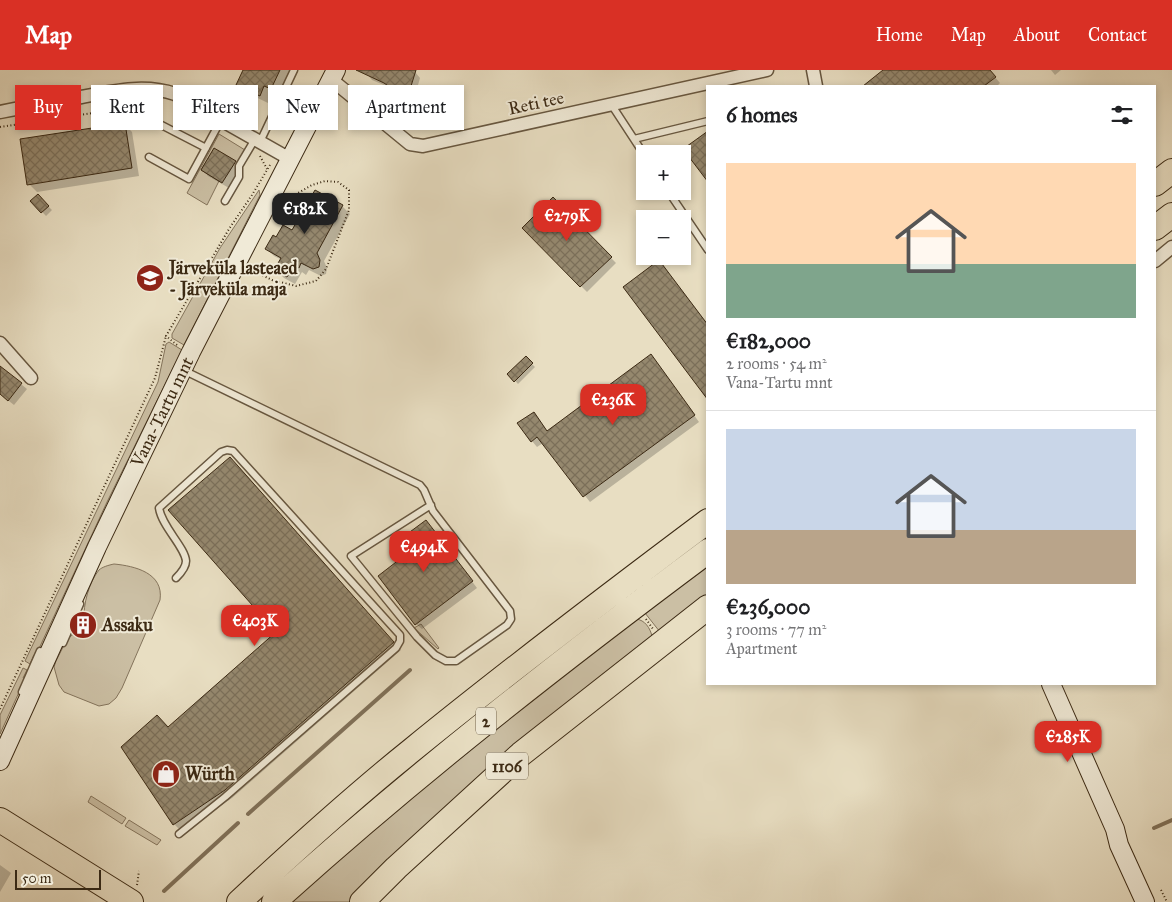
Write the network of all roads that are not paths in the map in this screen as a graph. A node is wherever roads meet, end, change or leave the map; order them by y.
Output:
1 (294, 70) edge
2 (768, 70) edge
3 (813, 70) edge
4 (334, 75) edge
5 (816, 85) edge
6 (91, 96) edge
7 (611, 104) junction
8 (0, 112) edge
9 (706, 121) edge
10 (163, 126) edge
11 (216, 130) edge
12 (239, 130) edge
13 (634, 138) junction
14 (257, 140) junction
15 (638, 145) edge
16 (206, 148) junction
17 (149, 157) dead end
18 (281, 160) junction
19 (1172, 171) edge
20 (1156, 183) edge
21 (674, 200) edge
22 (225, 201) dead end
23 (1172, 202) edge
24 (1156, 214) edge
25 (1172, 215) edge
26 (1156, 227) edge
27 (706, 247) edge
28 (1172, 247) edge
29 (1156, 259) edge
30 (0, 343) edge
31 (182, 369) junction
32 (32, 378) dead end
33 (431, 505) junction
34 (706, 521) edge
35 (706, 521) edge
36 (682, 530) dead end
37 (97, 547) junction
38 (706, 553) edge
39 (176, 578) dead end
40 (85, 593) dead end
41 (81, 601) dead end
42 (706, 609) edge
43 (52, 629) dead end
44 (44, 645) dead end
45 (59, 651) dead end
46 (51, 667) dead end
47 (1051, 685) edge
48 (33, 687) junction
49 (18, 701) dead end
50 (11, 718) dead end
51 (3, 754) edge
52 (0, 820) edge
53 (1116, 829) junction
54 (178, 834) dead end
55 (281, 863) junction
56 (1157, 896) edge
57 (131, 902) edge
58 (221, 902) edge
59 (239, 902) edge
60 (274, 902) edge
61 (362, 902) edge
62 (1145, 902) edge

1 - 14 lane
2 - 7 street, Reti tee
3 - 5 street
4 - 7 street, Reti tee
4 - 18 street, Vana-Tartu mnt
6 - 8 street
7 - 13 lane
9 - 13 lane
10 - 16 lane
11 - 16 lane
12 - 14 street
13 - 15 lane
14 - 18 street
14 - 22 lane
16 - 17 lane
18 - 31 street, Vana-Tartu mnt
19 - 20 highway
21 - 27 lane
23 - 24 highway
25 - 26 highway
28 - 29 street
30 - 32 street
31 - 33 lane
31 - 37 street, Vana-Tartu mnt
33 - 33 lane
34 - 36 lane
35 - 55 highway, 2
37 - 40 lane
37 - 43 lane
37 - 48 street, Vana-Tartu mnt
38 - 60 highway, 2
39 - 54 lane
41 - 45 lane
42 - 61 highway, 1106
44 - 49 lane
46 - 48 lane
47 - 53 street
48 - 51 street, Vana-Tartu mnt
50 - 51 lane
52 - 57 highway
53 - 56 street
53 - 62 street
55 - 58 highway
55 - 59 highway, 2

